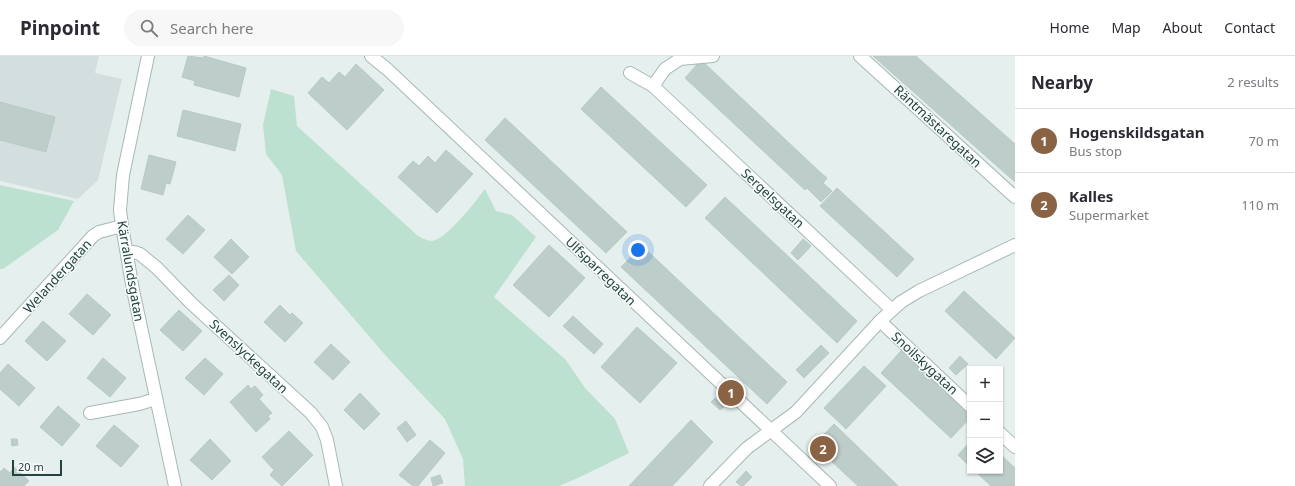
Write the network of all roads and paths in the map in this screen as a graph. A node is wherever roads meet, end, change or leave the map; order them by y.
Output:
1 (148, 56) edge
2 (371, 56) edge
3 (713, 56) edge
4 (860, 56) edge
5 (630, 73) dead end
6 (653, 86) junction
7 (1015, 197) edge
8 (122, 226) junction
9 (1015, 245) edge
10 (127, 253) junction
11 (892, 310) junction
12 (880, 321) junction
13 (0, 338) edge
14 (156, 399) junction
15 (967, 403) edge
16 (90, 413) dead end
17 (772, 431) junction
18 (1003, 436) edge
19 (1015, 447) edge
20 (175, 486) edge
21 (336, 486) edge
22 (710, 486) edge
23 (830, 486) edge

1 - 8 street, Kärralundsgatan
2 - 17 street, Ulfsparregatan
3 - 6 street
4 - 7 street, Räntmästaregatan
5 - 6 street, Sergelsgatan
6 - 11 street, Sergelsgatan
8 - 10 street, Kärralundsgatan
8 - 13 street, Welandergatan
9 - 11 street
10 - 14 street, Kärralundsgatan
10 - 21 street, Svenslyckegatan
11 - 12 street
12 - 15 street, Snoilskygatan
12 - 17 street
14 - 16 street
14 - 20 street, Kärralundsgatan
17 - 22 street
17 - 23 street, Ulfsparregatan
18 - 19 street

